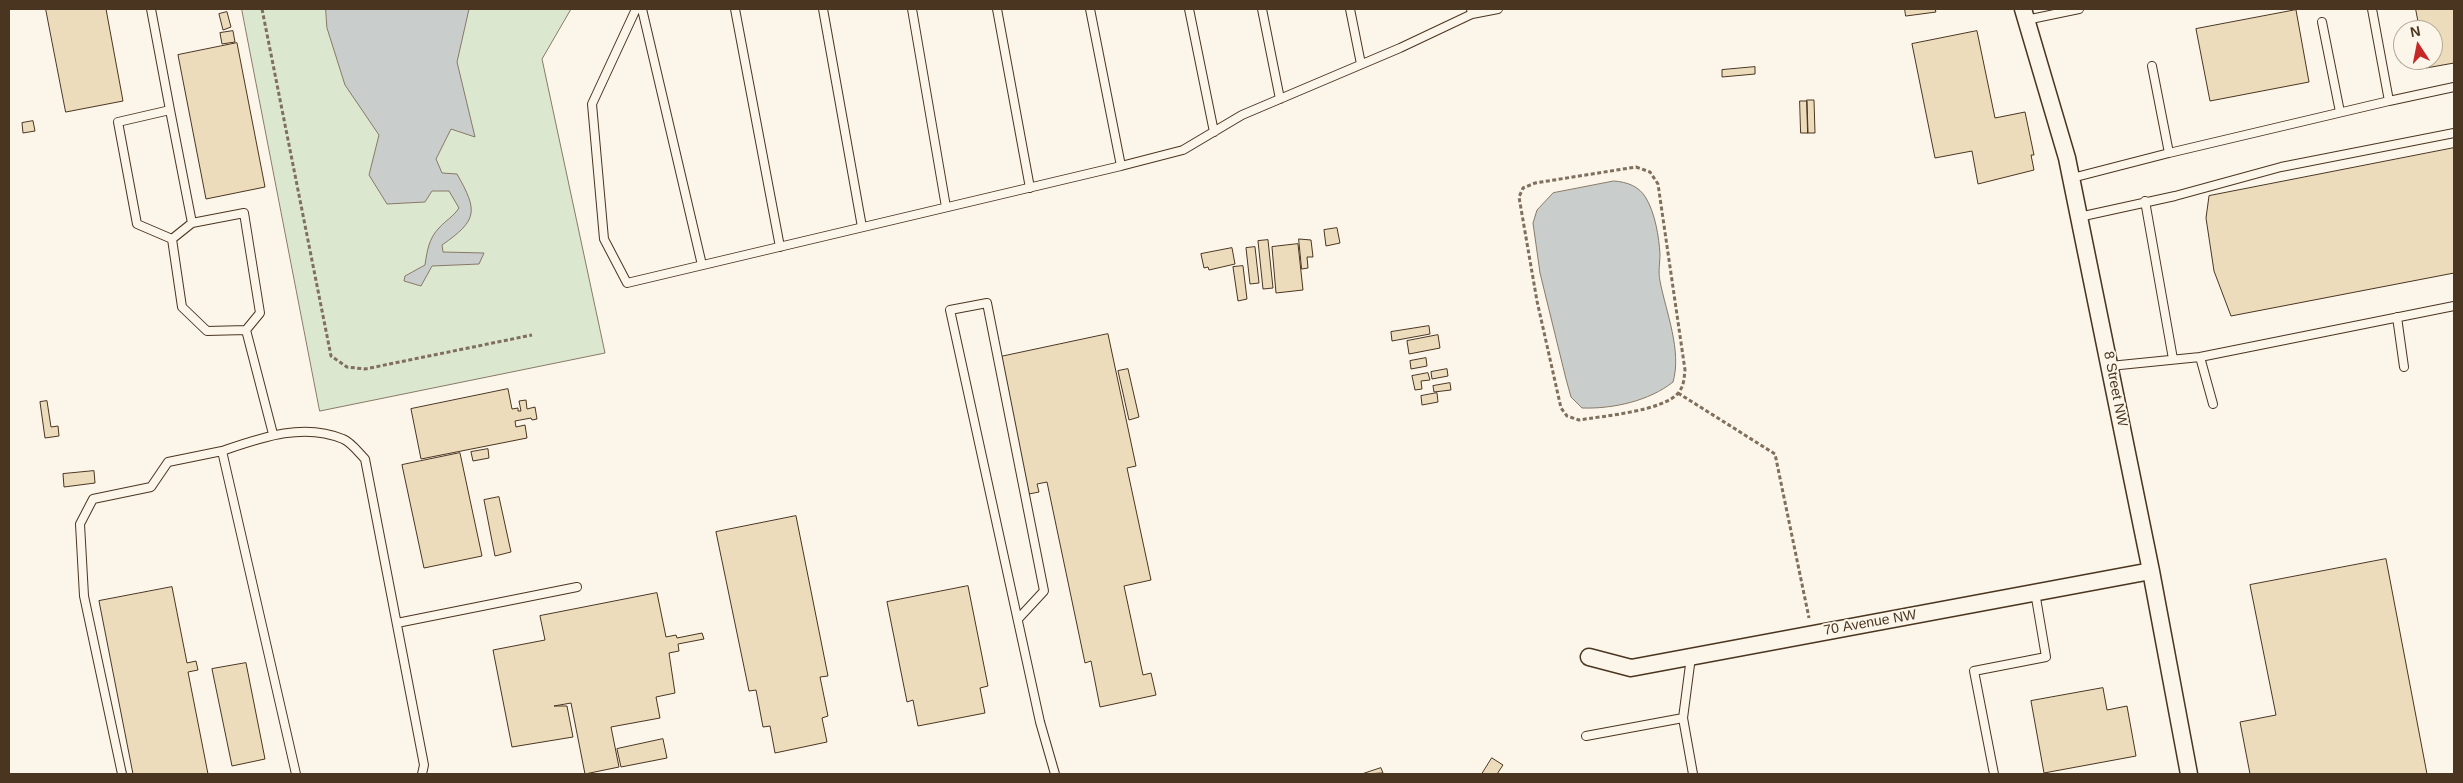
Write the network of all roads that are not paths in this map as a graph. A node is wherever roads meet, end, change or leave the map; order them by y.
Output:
1 (151, 9) edge
2 (636, 9) edge
3 (642, 9) edge
4 (735, 9) edge
5 (823, 9) edge
6 (912, 9) edge
7 (997, 9) edge
8 (1090, 9) edge
9 (1189, 9) edge
10 (1262, 9) edge
11 (1350, 9) edge
12 (1498, 9) edge
13 (2079, 9) edge
14 (2372, 9) edge
15 (1471, 11) edge
16 (2025, 14) edge
17 (2322, 22) dead end
18 (1361, 64) junction
19 (2152, 66) dead end
20 (2454, 87) edge
21 (1280, 99) junction
22 (2388, 101) junction
23 (170, 110) junction
24 (2340, 112) junction
25 (1214, 132) junction
26 (2454, 134) edge
27 (2169, 153) junction
28 (1121, 166) junction
29 (2072, 178) junction
30 (1030, 188) junction
31 (2145, 202) junction
32 (946, 208) junction
33 (2079, 217) junction
34 (192, 224) junction
35 (862, 227) junction
36 (172, 239) junction
37 (780, 247) junction
38 (702, 266) junction
39 (2454, 306) edge
40 (2397, 317) junction
41 (246, 330) junction
42 (2200, 357) junction
43 (2174, 359) junction
44 (2110, 366) junction
45 (2404, 368) dead end
46 (2213, 404) dead end
47 (273, 434) junction
48 (222, 451) junction
49 (2151, 571) junction
50 (577, 587) dead end
51 (2035, 592) junction
52 (1018, 619) junction
53 (397, 623) junction
54 (1588, 657) dead end
55 (1691, 657) junction
56 (1683, 718) junction
57 (1586, 736) dead end
58 (122, 774) edge
59 (296, 774) edge
60 (422, 774) edge
61 (1055, 774) edge
62 (1693, 774) edge
63 (1994, 774) edge
64 (2189, 774) edge

1 - 23 lane
2 - 38 lane
3 - 38 lane
4 - 37 lane
5 - 35 lane
6 - 32 lane
7 - 30 lane
8 - 28 lane
9 - 25 lane
10 - 21 lane
11 - 18 lane
12 - 15 lane
13 - 16 lane
14 - 22 lane
15 - 18 lane
16 - 29 street, 8 Street NW
17 - 24 lane
18 - 21 lane
19 - 27 lane
20 - 22 lane
21 - 25 lane
22 - 24 lane
23 - 34 lane
23 - 36 lane
24 - 27 lane
25 - 28 lane
26 - 31 lane
27 - 29 lane
28 - 30 lane
29 - 33 street, 8 Street NW
30 - 32 lane
31 - 33 lane
31 - 43 lane
32 - 35 lane
33 - 44 street, 8 Street NW
34 - 36 lane
34 - 41 lane
35 - 37 lane
36 - 41 lane
37 - 38 lane
39 - 40 lane
40 - 42 lane
40 - 45 lane
41 - 47 lane
42 - 43 lane
42 - 46 lane
43 - 44 lane
44 - 49 street, 8 Street NW
47 - 48 lane
47 - 53 lane
48 - 58 lane
48 - 59 lane
49 - 51 street, 70 Avenue NW
49 - 64 street, 8 Street NW
50 - 53 lane
51 - 55 street, 70 Avenue NW
51 - 63 lane
52 - 52 lane
52 - 61 lane
53 - 60 lane
54 - 55 street, 70 Avenue NW
55 - 56 lane
56 - 57 lane
56 - 62 lane

